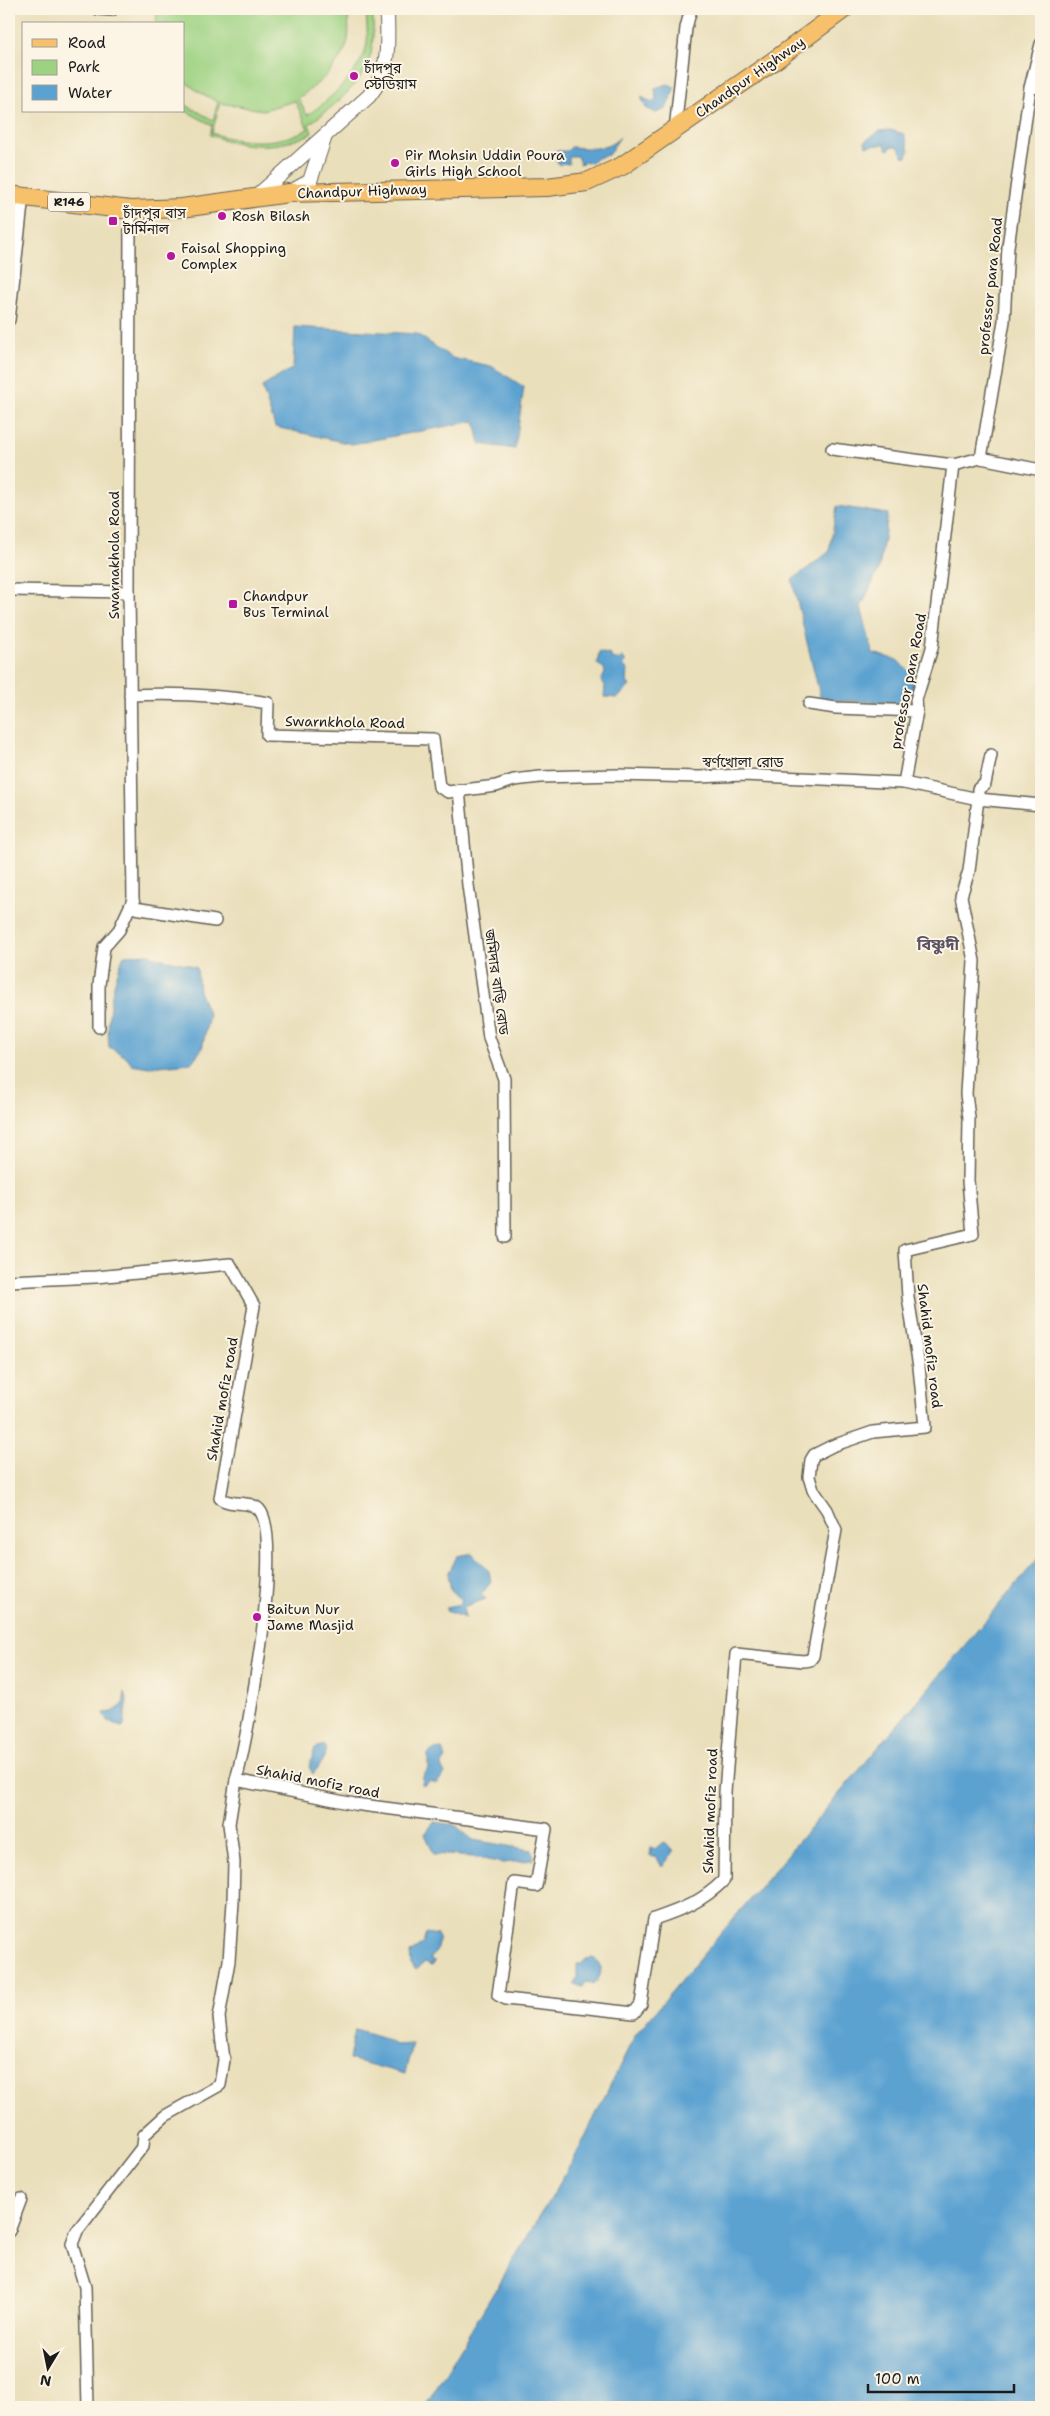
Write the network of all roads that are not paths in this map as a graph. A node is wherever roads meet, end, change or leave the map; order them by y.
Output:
1 (98, 9) edge
2 (387, 9) edge
3 (691, 9) edge
4 (844, 9) edge
5 (112, 10) dead end
6 (1041, 44) edge
7 (1036, 88) edge
8 (674, 130) junction
9 (325, 136) junction
10 (289, 194) junction
11 (16, 196) edge
12 (256, 197) junction
13 (130, 210) junction
14 (9, 320) edge
15 (832, 450) dead end
16 (981, 458) junction
17 (953, 465) junction
18 (1041, 470) edge
19 (9, 590) edge
20 (129, 592) junction
21 (130, 695) junction
22 (809, 704) dead end
23 (916, 711) junction
24 (991, 755) dead end
25 (904, 784) junction
26 (459, 790) junction
27 (978, 799) junction
28 (1041, 805) edge
29 (133, 900) junction
30 (215, 921) dead end
31 (99, 1027) dead end
32 (505, 1237) dead end
33 (9, 1282) edge
34 (236, 1780) junction
35 (21, 2199) dead end
36 (9, 2231) edge
37 (88, 2407) edge

1 - 5 street
2 - 9 street
3 - 8 street
4 - 8 main road, Chandpur Highway / R146
6 - 7 street, professor para Road
7 - 16 street, professor para Road
8 - 10 main road, Chandpur Highway / R146
9 - 10 street
9 - 12 street
10 - 12 main road, Chandpur Highway / R146
11 - 13 main road, Chandpur Highway / R146
11 - 14 street
12 - 13 main road, Chandpur Highway / R146
13 - 20 street, Swarnakhola Road
15 - 17 street
16 - 17 street
16 - 18 street
17 - 23 street, professor para Road
19 - 20 street
20 - 21 street, Swarnakhola Road
21 - 26 street, Swarnkhola Road
21 - 29 street, Swarnakhola Road
22 - 23 street
23 - 25 street, professor para Road
24 - 27 street
25 - 26 street, স্বর্ণখোলা রোড
25 - 27 street, স্বর্ণখোলা রোড
26 - 32 street, জমিদার বাড়ি রোড
27 - 28 street, স্বর্ণখোলা রোড
27 - 34 street, Shahid mofiz road
29 - 30 street
29 - 31 street
33 - 34 street, Shahid mofiz road
34 - 37 street
35 - 36 street

